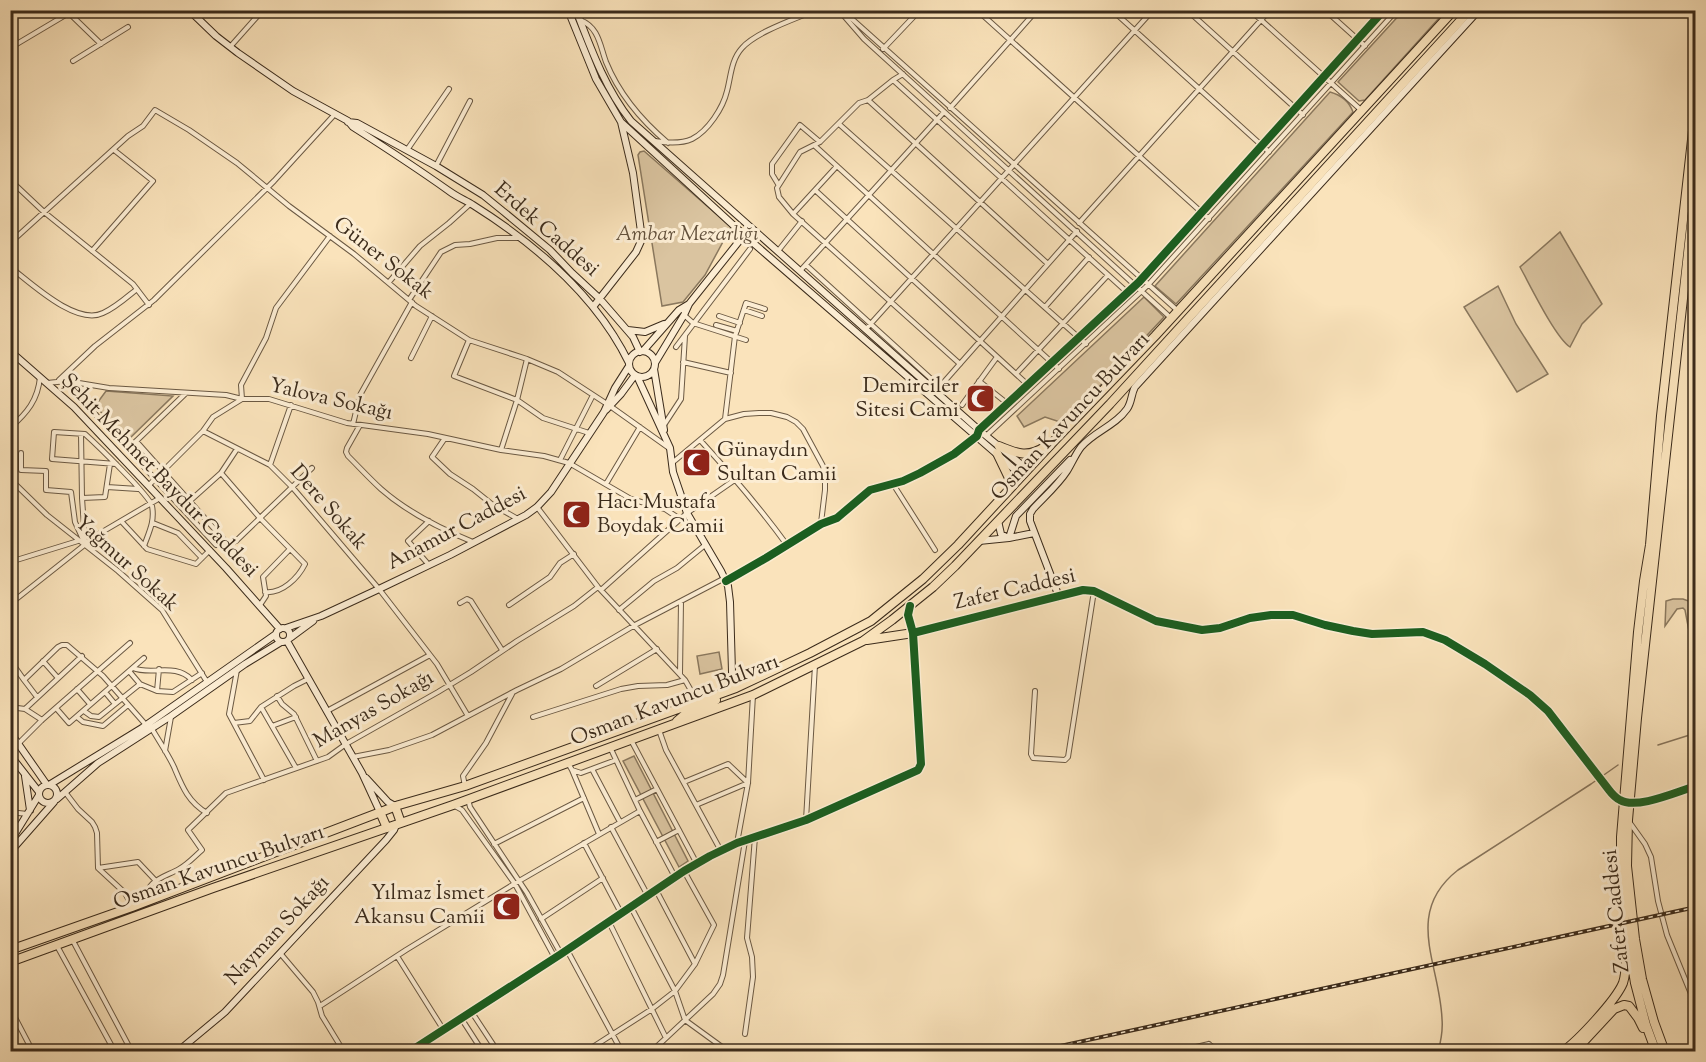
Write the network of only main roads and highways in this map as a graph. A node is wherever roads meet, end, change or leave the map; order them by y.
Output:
1 (1454, 10) edge
2 (1470, 10) edge
3 (1695, 104) edge
4 (1695, 180) edge
5 (1055, 440) junction
6 (1028, 471) junction
7 (1035, 481) junction
8 (1008, 492) junction
9 (913, 633) road end
10 (863, 641) junction
11 (736, 688) junction
12 (674, 724) junction
13 (1632, 743) junction
14 (1627, 802) junction
15 (395, 806) junction
16 (380, 812) junction
17 (399, 824) junction
18 (387, 828) junction
19 (1629, 945) junction
20 (10, 950) edge
21 (10, 962) edge
22 (1474, 1052) edge
23 (1494, 1052) edge
24 (1562, 1052) edge
25 (1574, 1052) edge
26 (1655, 1052) edge
27 (1665, 1052) edge

1 - 5 highway, Osman Kavuncu Bulvarı
2 - 7 highway, Osman Kavuncu Bulvarı
3 - 13 highway
4 - 13 highway
5 - 6 highway, Osman Kavuncu Bulvarı
5 - 8 highway
6 - 7 highway
6 - 8 highway, Osman Kavuncu Bulvarı
7 - 10 highway, Osman Kavuncu Bulvarı
8 - 11 highway, Osman Kavuncu Bulvarı
9 - 10 highway
10 - 12 highway, Osman Kavuncu Bulvarı
11 - 12 highway
11 - 15 highway, Osman Kavuncu Bulvarı
12 - 17 highway, Osman Kavuncu Bulvarı
13 - 14 highway, Zafer Caddesi
14 - 19 highway, Zafer Caddesi
14 - 27 highway, Zafer Caddesi
15 - 16 highway, Osman Kavuncu Bulvarı
15 - 17 highway
16 - 18 highway
16 - 20 highway, Osman Kavuncu Bulvarı
17 - 18 highway, Osman Kavuncu Bulvarı
18 - 21 highway, Osman Kavuncu Bulvarı
19 - 24 highway
19 - 26 highway, Zafer Caddesi
22 - 23 main road
25 - 26 highway

